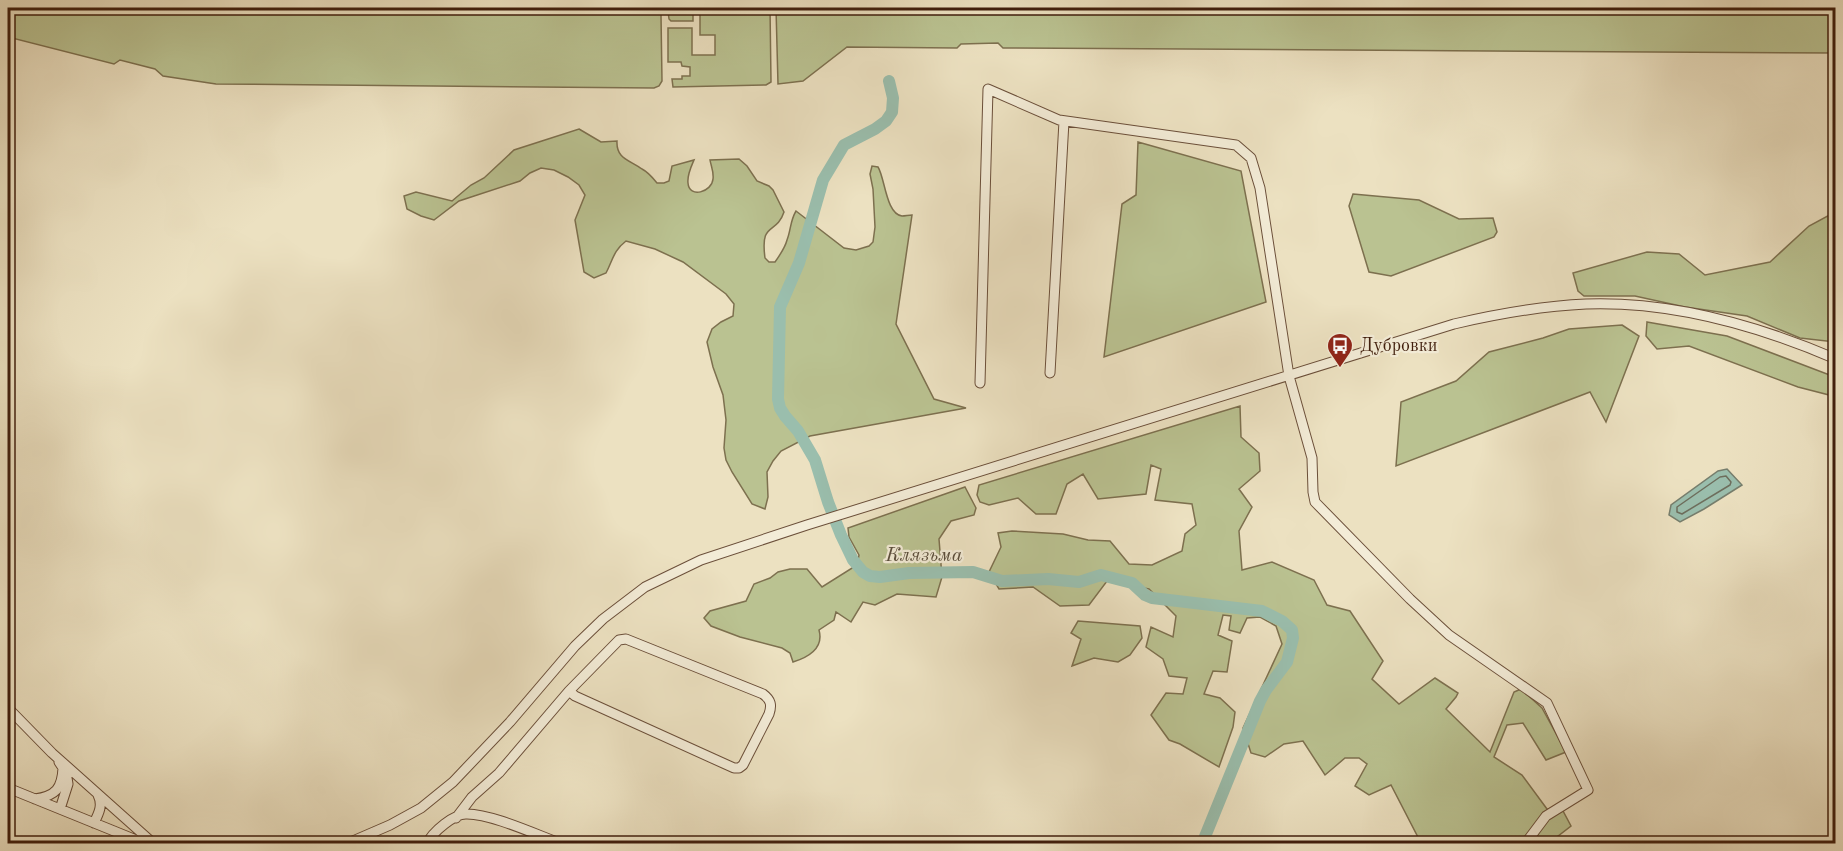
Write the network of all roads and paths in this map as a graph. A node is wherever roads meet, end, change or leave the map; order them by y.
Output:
1 (1064, 120) junction
2 (1836, 359) edge
3 (1050, 373) dead end
4 (1289, 375) junction
5 (980, 383) dead end
6 (569, 691) junction
7 (8, 708) edge
8 (52, 753) junction
9 (63, 768) junction
10 (8, 788) edge
11 (97, 793) junction
12 (34, 799) junction
13 (60, 809) junction
14 (456, 818) junction
15 (94, 823) junction
16 (146, 843) edge
17 (153, 843) edge
18 (346, 843) edge
19 (427, 843) edge
20 (562, 843) edge
21 (1525, 843) edge

1 - 3 street
1 - 4 street
1 - 5 street
2 - 4 street
4 - 18 street
4 - 21 street
6 - 6 street
6 - 14 street
7 - 8 street
8 - 9 street
8 - 11 street
9 - 12 street
9 - 13 street
10 - 12 street
11 - 15 street
11 - 17 street
12 - 13 street
13 - 15 street
14 - 19 street
14 - 20 street
15 - 16 street

